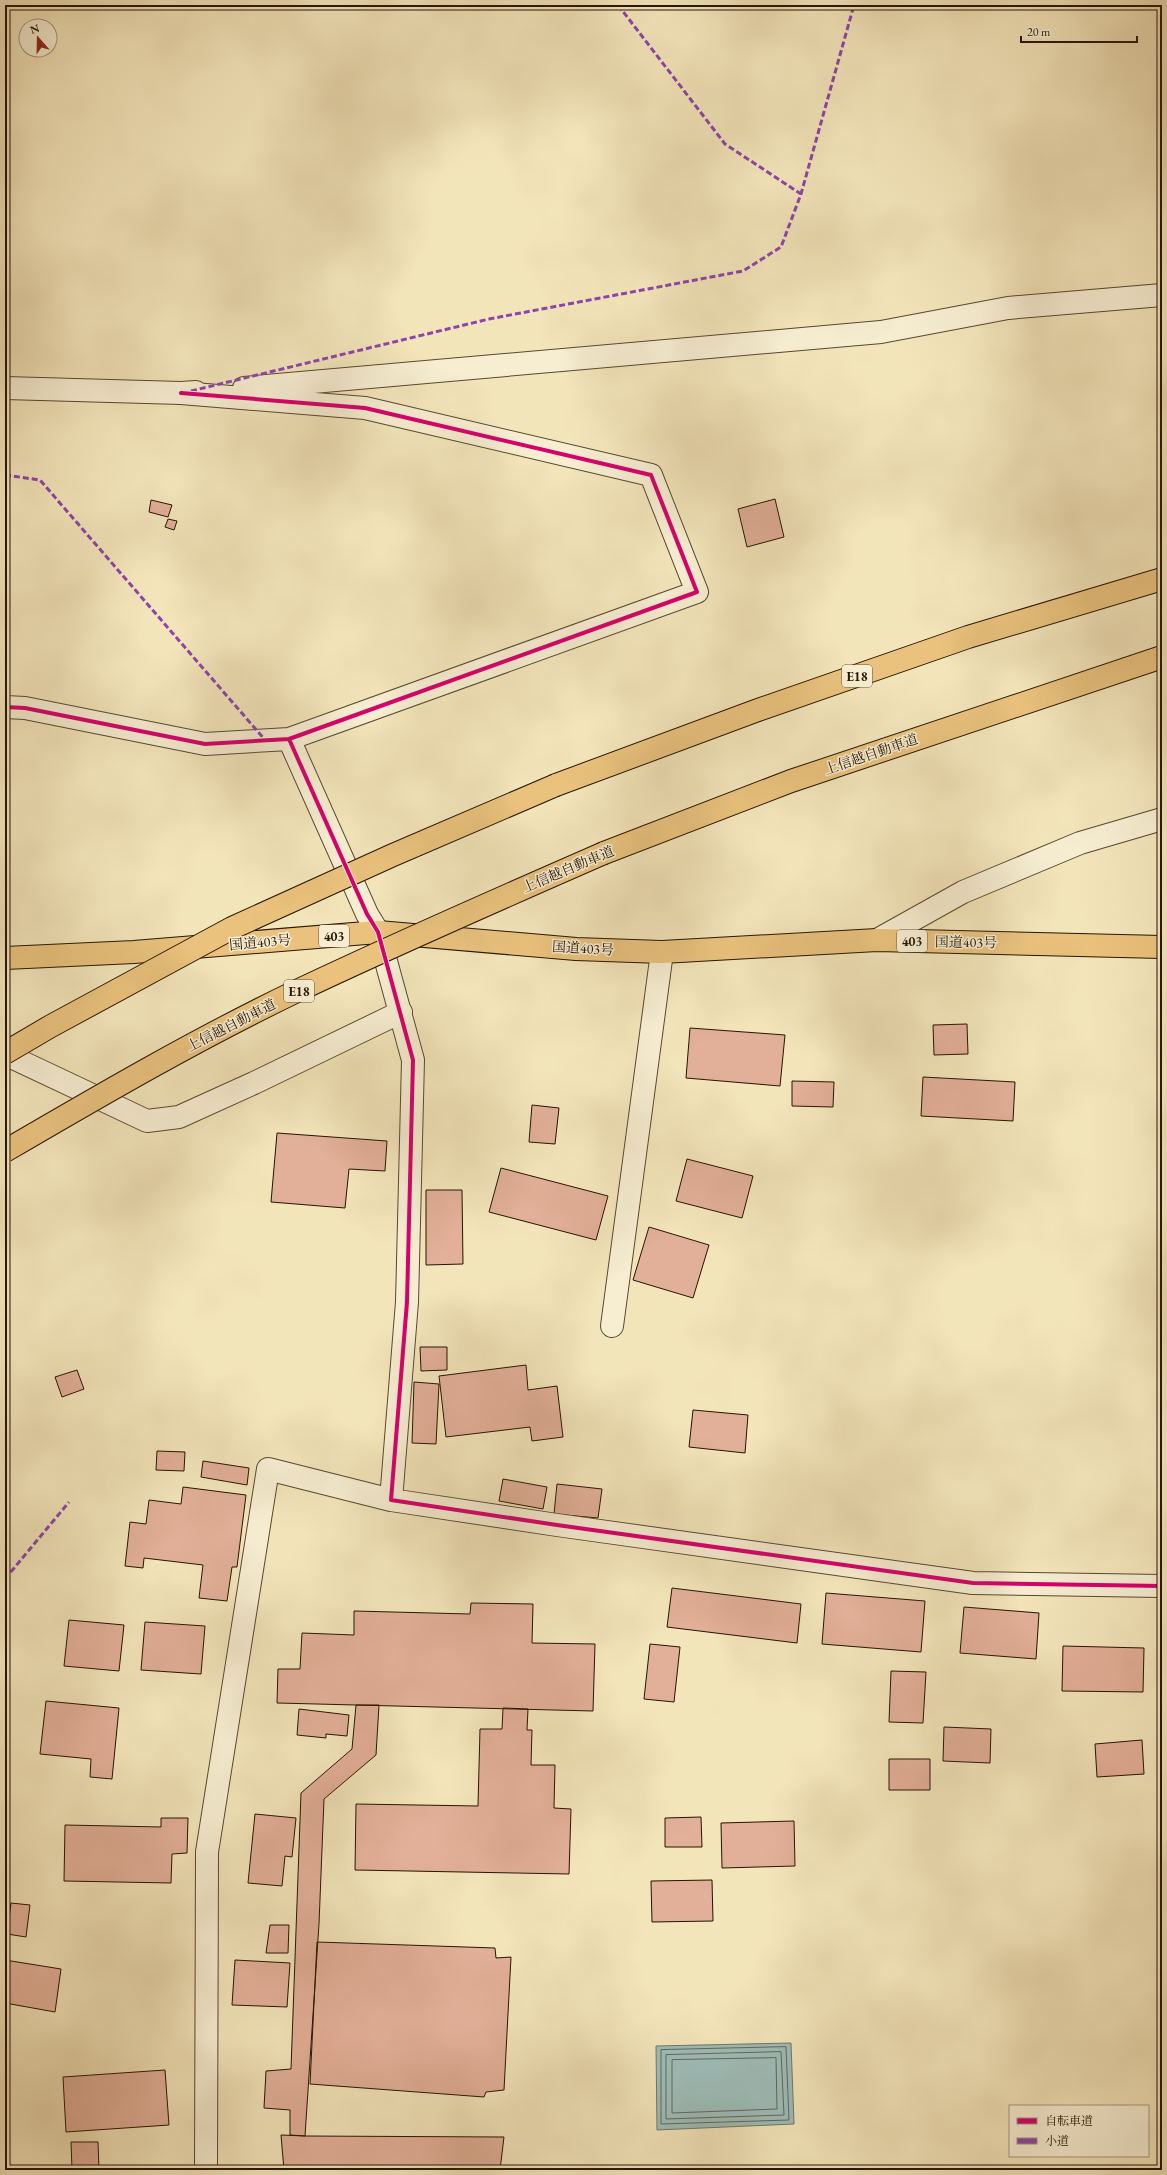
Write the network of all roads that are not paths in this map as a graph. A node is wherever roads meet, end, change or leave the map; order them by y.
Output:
1 (1162, 295) edge
2 (5, 388) edge
3 (181, 393) junction
4 (1162, 579) edge
5 (1162, 657) edge
6 (5, 706) edge
7 (289, 739) junction
8 (1162, 819) edge
9 (378, 932) junction
10 (877, 940) junction
11 (1162, 947) edge
12 (662, 952) junction
13 (5, 958) edge
14 (402, 1012) junction
15 (5, 1054) edge
16 (5, 1151) edge
17 (612, 1326) dead end
18 (391, 1500) junction
19 (1162, 1586) edge
20 (206, 2170) edge

1 - 3 street
2 - 3 street
3 - 7 street
4 - 15 highway, E18, bridge
5 - 16 highway, 上信越自動車道 / E18, bridge
6 - 7 street
7 - 9 street
8 - 10 street
9 - 12 highway, 国道403号 / 403
9 - 13 highway, 国道403号 / 403
9 - 14 street
10 - 11 highway, 国道403号 / 403
10 - 12 highway, 国道403号 / 403
12 - 17 street
14 - 15 street
14 - 18 street
18 - 19 street
18 - 20 street

